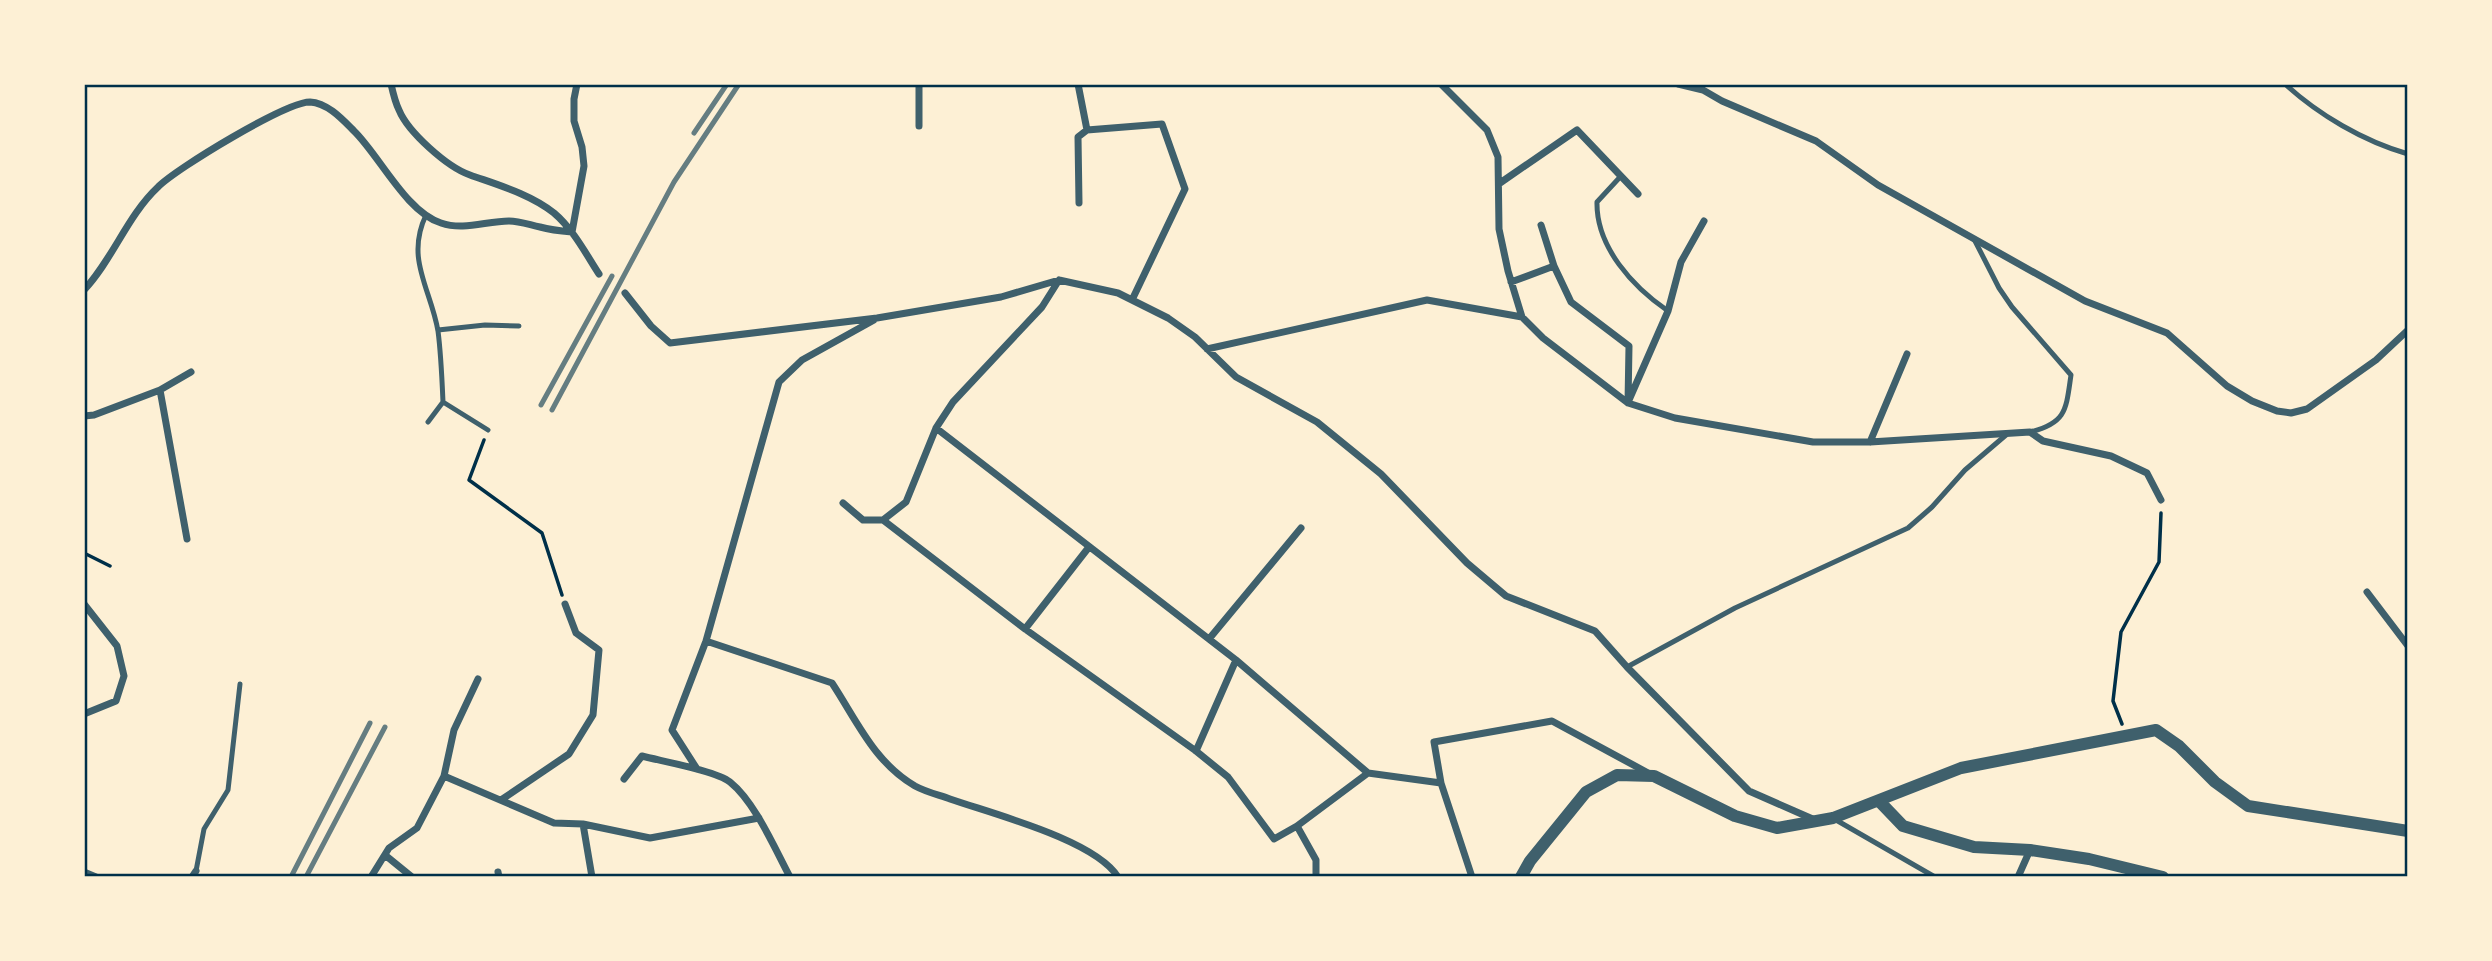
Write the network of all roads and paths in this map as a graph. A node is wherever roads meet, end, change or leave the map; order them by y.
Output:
1 (391, 84) edge
2 (577, 84) edge
3 (919, 84) edge
4 (1078, 84) edge
5 (1441, 84) edge
6 (1678, 84) edge
7 (2285, 84) edge
8 (1703, 87) edge
9 (919, 126) dead end
10 (1087, 130) junction
11 (2408, 154) edge
12 (1621, 176) junction
13 (1500, 183) junction
14 (1638, 194) dead end
15 (1079, 203) dead end
16 (426, 215) junction
17 (1704, 220) dead end
18 (1541, 225) dead end
19 (572, 232) junction
20 (1974, 239) junction
21 (1555, 266) junction
22 (600, 274) dead end
23 (1059, 280) junction
24 (1511, 282) junction
25 (84, 290) edge
26 (625, 293) dead end
27 (1132, 300) junction
28 (1668, 311) junction
29 (1522, 317) junction
30 (877, 318) junction
31 (519, 326) dead end
32 (438, 330) junction
33 (2408, 330) edge
34 (1207, 349) junction
35 (1907, 354) dead end
36 (191, 372) dead end
37 (159, 390) junction
38 (443, 402) junction
39 (1628, 403) junction
40 (84, 416) edge
41 (428, 422) dead end
42 (936, 428) junction
43 (488, 429) joint
44 (2030, 432) junction
45 (2006, 435) junction
46 (1870, 442) junction
47 (2161, 500) joint
48 (843, 503) dead end
49 (883, 520) junction
50 (1301, 527) dead end
51 (187, 539) dead end
52 (1089, 547) junction
53 (84, 553) edge
54 (110, 566) dead end
55 (2367, 592) dead end
56 (84, 604) edge
57 (565, 604) joint
58 (1024, 629) junction
59 (1209, 639) junction
60 (706, 641) junction
61 (2408, 646) edge
62 (1236, 660) junction
63 (1627, 667) junction
64 (478, 679) dead end
65 (240, 684) dead end
66 (84, 715) edge
67 (2125, 734) junction
68 (1196, 751) junction
69 (697, 769) junction
70 (1368, 774) junction
71 (444, 776) junction
72 (1654, 776) junction
73 (624, 779) dead end
74 (1441, 783) junction
75 (501, 800) junction
76 (1880, 802) junction
77 (759, 818) junction
78 (1833, 818) junction
79 (1816, 820) junction
80 (583, 824) junction
81 (1297, 826) junction
82 (2408, 831) edge
83 (2030, 850) junction
84 (386, 855) junction
85 (84, 872) edge
86 (194, 874) edge
87 (96, 877) edge
88 (371, 877) edge
89 (412, 877) edge
90 (592, 877) edge
91 (790, 877) edge
92 (1118, 877) edge
93 (1316, 877) edge
94 (1472, 877) edge
95 (1521, 877) edge
96 (1935, 877) edge
97 (2018, 877) edge
98 (2163, 877) edge

1 - 19 street
2 - 19 street
3 - 9 street
4 - 10 street
5 - 13 street
6 - 8 street
7 - 11 lane
8 - 20 street
10 - 15 street
10 - 27 street
12 - 13 street
12 - 14 street
12 - 28 lane
13 - 24 street
16 - 19 street
16 - 25 street
16 - 32 lane
17 - 28 street
18 - 21 street
19 - 22 street
20 - 33 street
20 - 44 lane
21 - 24 street
21 - 39 street
23 - 27 street
23 - 30 street
23 - 42 street
24 - 29 street
26 - 30 street
27 - 34 street
28 - 39 street
29 - 34 street
29 - 39 street
30 - 60 street
31 - 32 lane
32 - 38 lane
34 - 63 street
35 - 46 street
36 - 37 street
37 - 40 street
37 - 51 street
38 - 41 lane
38 - 43 lane
39 - 46 street
42 - 49 street
42 - 52 street
43 - 57 path
44 - 45 street
44 - 47 street
45 - 46 street
45 - 63 lane
47 - 67 path
48 - 49 street
49 - 58 street
50 - 59 street
52 - 58 street
52 - 59 street
53 - 54 path
55 - 61 street
56 - 66 street
57 - 75 street
58 - 68 street
59 - 62 street
60 - 69 street
60 - 92 street
62 - 68 street
62 - 70 street
63 - 79 street
64 - 71 street
65 - 86 lane
67 - 76 street
67 - 82 street
68 - 81 street
69 - 73 street
69 - 77 street
70 - 74 street
70 - 81 street
71 - 75 street
71 - 84 street
72 - 74 street
72 - 79 street
72 - 95 street
74 - 94 street
75 - 80 street
76 - 78 street
76 - 83 street
77 - 80 street
77 - 91 street
78 - 79 street
78 - 96 lane
80 - 90 street
81 - 93 street
83 - 97 street
83 - 98 street
84 - 88 street
84 - 89 street
85 - 87 street

